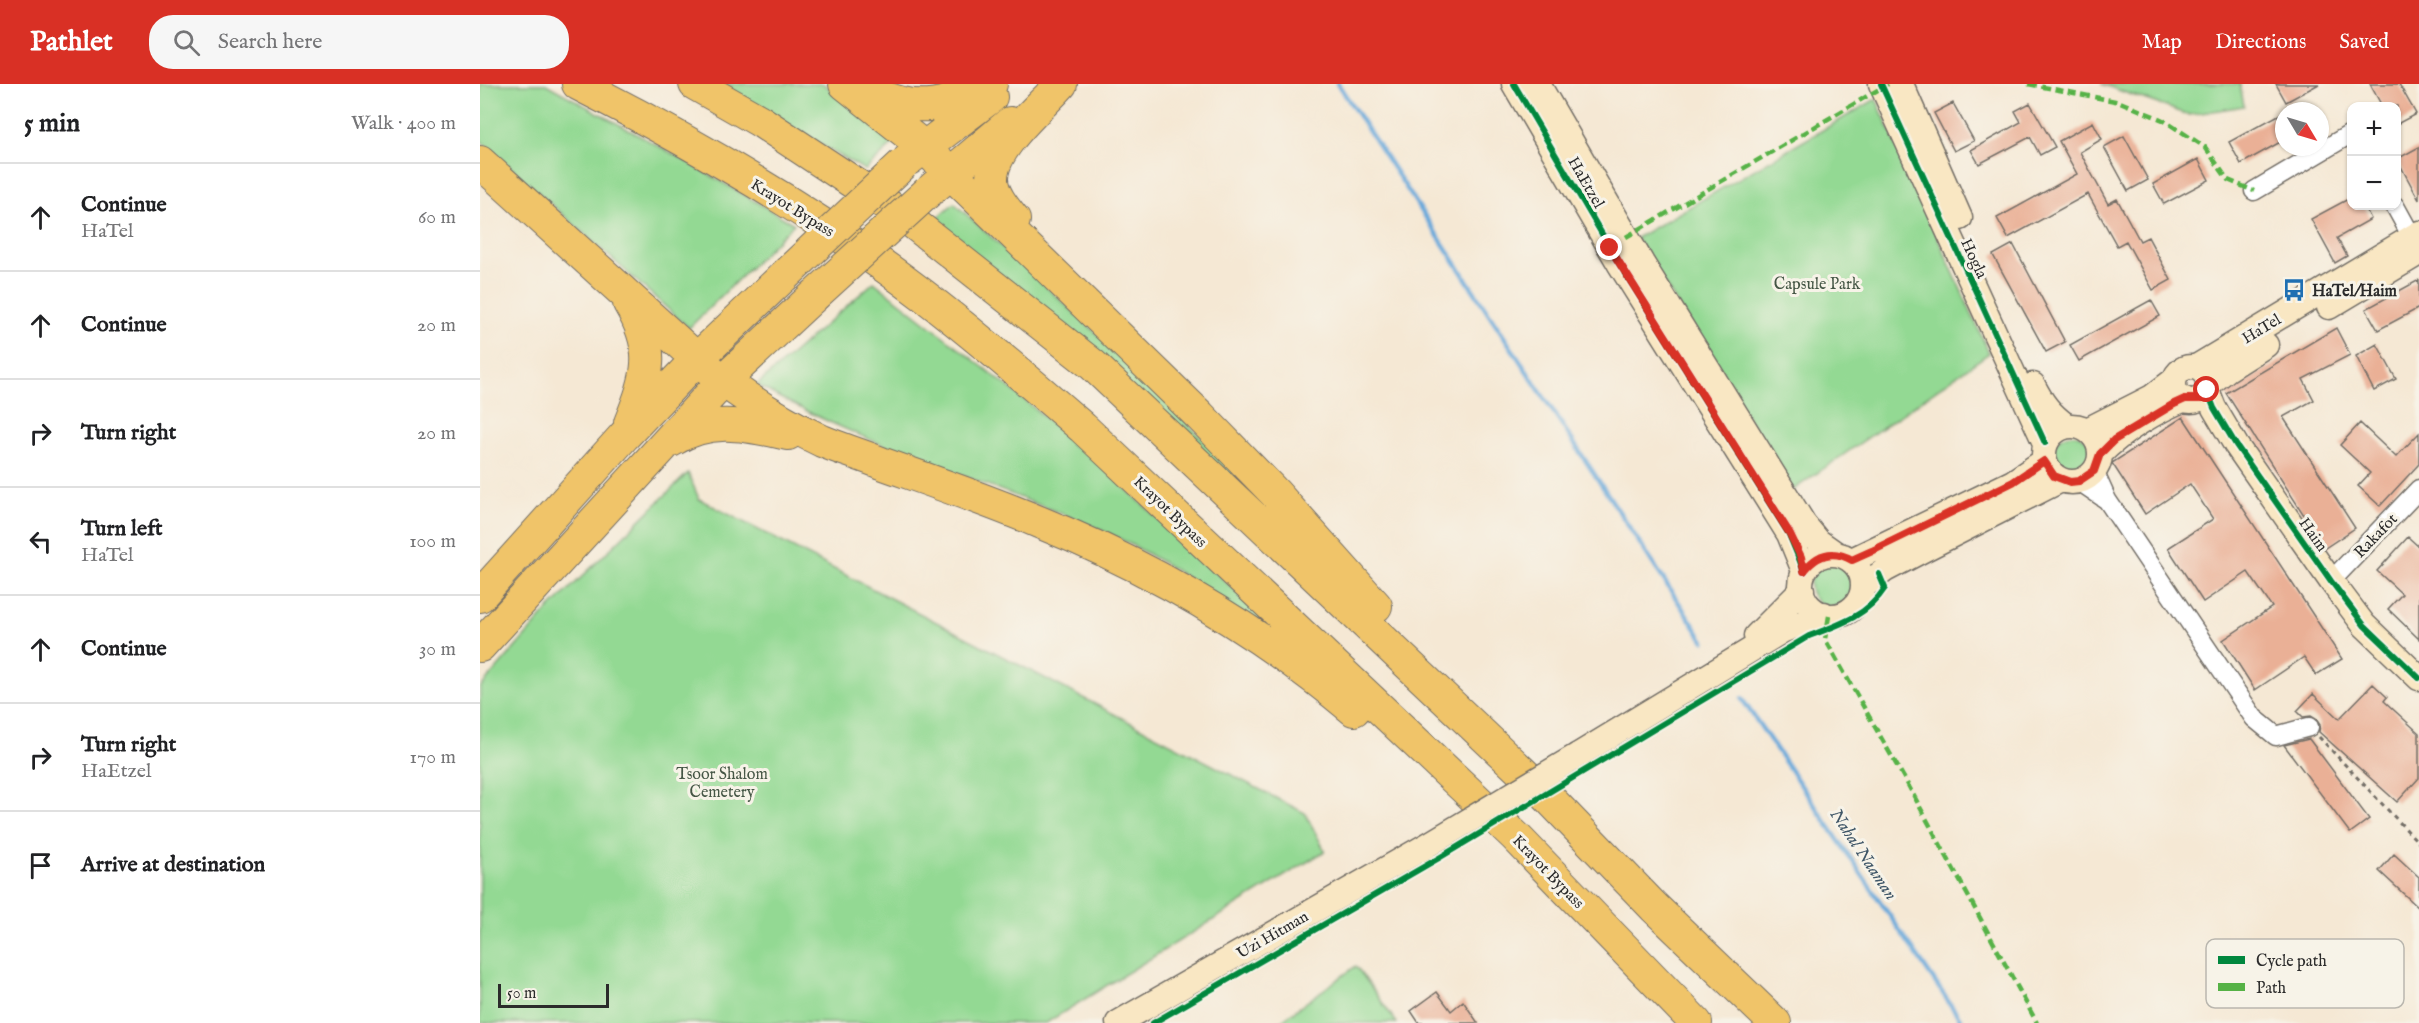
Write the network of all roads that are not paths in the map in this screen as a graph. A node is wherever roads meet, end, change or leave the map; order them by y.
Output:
1 (578, 84) edge
2 (695, 84) edge
3 (845, 84) edge
4 (855, 84) edge
5 (991, 84) edge
6 (1009, 84) edge
7 (1060, 84) edge
8 (1514, 84) edge
9 (1538, 84) edge
10 (1881, 84) edge
11 (1900, 84) edge
12 (2347, 136) edge
13 (913, 155) junction
14 (480, 162) edge
15 (939, 182) junction
16 (2253, 191) dead end
17 (2397, 210) edge
18 (2413, 247) edge
19 (1060, 280) junction
20 (619, 286) junction
21 (697, 359) junction
22 (723, 381) junction
23 (2194, 387) junction
24 (2031, 412) junction
25 (2077, 428) junction
26 (624, 436) junction
27 (822, 441) junction
28 (655, 452) junction
29 (2045, 452) junction
30 (2084, 471) junction
31 (2013, 482) junction
32 (2419, 489) edge
33 (1843, 557) junction
34 (1803, 580) junction
35 (2331, 581) junction
36 (1864, 586) junction
37 (480, 596) edge
38 (1824, 614) junction
39 (480, 646) edge
40 (1703, 678) junction
41 (2419, 678) edge
42 (2309, 727) road end
43 (1540, 789) junction
44 (1560, 882) junction
45 (1118, 1023) edge
46 (1696, 1023) edge
47 (1775, 1023) edge

1 - 44 highway, Krayot Bypass
2 - 43 highway
3 - 13 highway
4 - 5 highway
6 - 13 highway
7 - 15 highway
7 - 19 highway
8 - 34 street, HaEtzel
9 - 33 street, HaEtzel
10 - 24 street, Hogla
11 - 25 street, Hogla
12 - 16 street
13 - 15 highway
13 - 21 highway, bridge
14 - 20 highway
15 - 19 highway
15 - 22 highway, bridge
17 - 18 street
18 - 23 street, HaTel
19 - 43 highway
20 - 21 highway
20 - 26 highway
21 - 22 highway
21 - 26 highway
22 - 27 highway
22 - 28 highway
23 - 25 street, HaTel
23 - 30 street, HaTel
23 - 35 street, Haim
24 - 29 street, Hogla
24 - 31 street
25 - 29 street
25 - 30 street
26 - 37 highway
27 - 28 highway
27 - 44 highway
28 - 39 highway
29 - 30 street
29 - 31 street
30 - 36 street, HaTel
30 - 42 street
31 - 33 street
32 - 35 street, Rakafot
33 - 34 street
33 - 36 street
34 - 38 street
34 - 40 street
35 - 41 street, Haim
36 - 38 street
38 - 40 street
40 - 45 street, Uzi Hitman, bridge
43 - 47 highway
44 - 46 highway, Krayot Bypass

